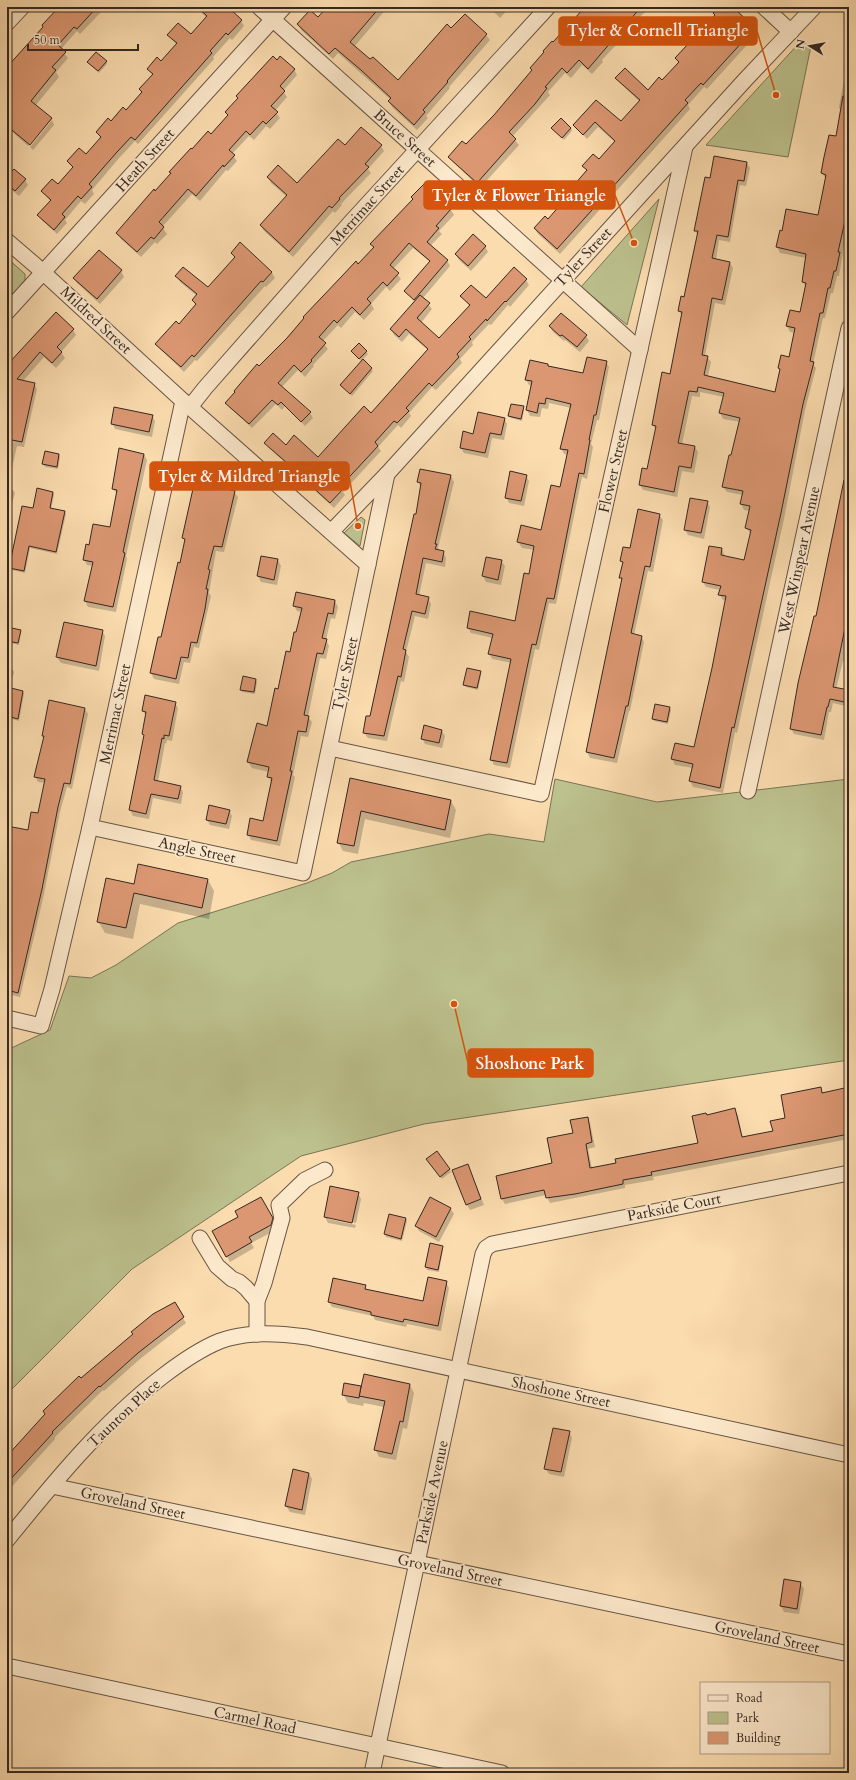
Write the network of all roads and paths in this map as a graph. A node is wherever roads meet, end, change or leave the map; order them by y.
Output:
1 (259, 7) edge
2 (284, 7) edge
3 (548, 7) edge
4 (764, 7) edge
5 (814, 7) edge
6 (273, 19) junction
7 (790, 32) junction
8 (685, 147) junction
9 (417, 150) junction
10 (7, 241) edge
11 (43, 273) junction
12 (562, 281) junction
13 (7, 312) edge
14 (849, 328) edge
15 (640, 350) junction
16 (187, 404) junction
17 (387, 474) junction
18 (332, 532) junction
19 (368, 565) junction
20 (330, 748) junction
21 (748, 791) dead end
22 (90, 827) junction
23 (303, 873) joint
24 (7, 1018) edge
25 (325, 1170) dead end
26 (849, 1173) edge
27 (200, 1238) dead end
28 (499, 1242) joint
29 (256, 1301) junction
30 (272, 1333) joint
31 (257, 1334) junction
32 (458, 1370) junction
33 (849, 1455) edge
34 (52, 1486) junction
35 (7, 1540) edge
36 (417, 1563) junction
37 (849, 1654) edge
38 (7, 1666) edge
39 (378, 1746) junction
40 (372, 1773) edge
41 (502, 1773) edge

1 - 6 street, Bruce Street
2 - 6 street, Heath Street
3 - 9 street, Merrimac Street
4 - 7 street
5 - 7 street, Tyler Street
6 - 9 street, Bruce Street
6 - 11 street, Heath Street
7 - 8 street, Tyler Street
8 - 12 street, Tyler Street
8 - 15 street, Flower Street
9 - 12 street, Bruce Street
9 - 16 street, Merrimac Street
10 - 11 street, Mildred Street
11 - 13 street, Heath Street
11 - 16 street, Mildred Street
12 - 15 street, Bruce Street
12 - 17 street, Tyler Street
14 - 21 street, West Winspear Avenue
15 - 20 street, Flower Street
16 - 18 street, Mildred Street
16 - 22 street, Merrimac Street
17 - 18 street, Tyler Street
17 - 19 street, Tyler Street
18 - 19 street, Mildred Street
19 - 20 street, Tyler Street
20 - 23 street, Tyler Street
22 - 23 street, Angle Street
22 - 24 street, Merrimac Street
25 - 29 street
26 - 28 street, Parkside Court
27 - 29 street
28 - 32 street, Parkside Avenue
29 - 31 street
30 - 31 street, Taunton Place
30 - 32 street, Shoshone Street
31 - 34 street, Taunton Place
32 - 33 street, Shoshone Street
32 - 36 street, Parkside Avenue
34 - 35 street, Taunton Place
34 - 36 street, Groveland Street
36 - 37 street, Groveland Street
36 - 39 street, Parkside Avenue
38 - 39 street, Carmel Road
39 - 40 street, Parkside Avenue
39 - 41 street, Carmel Road

